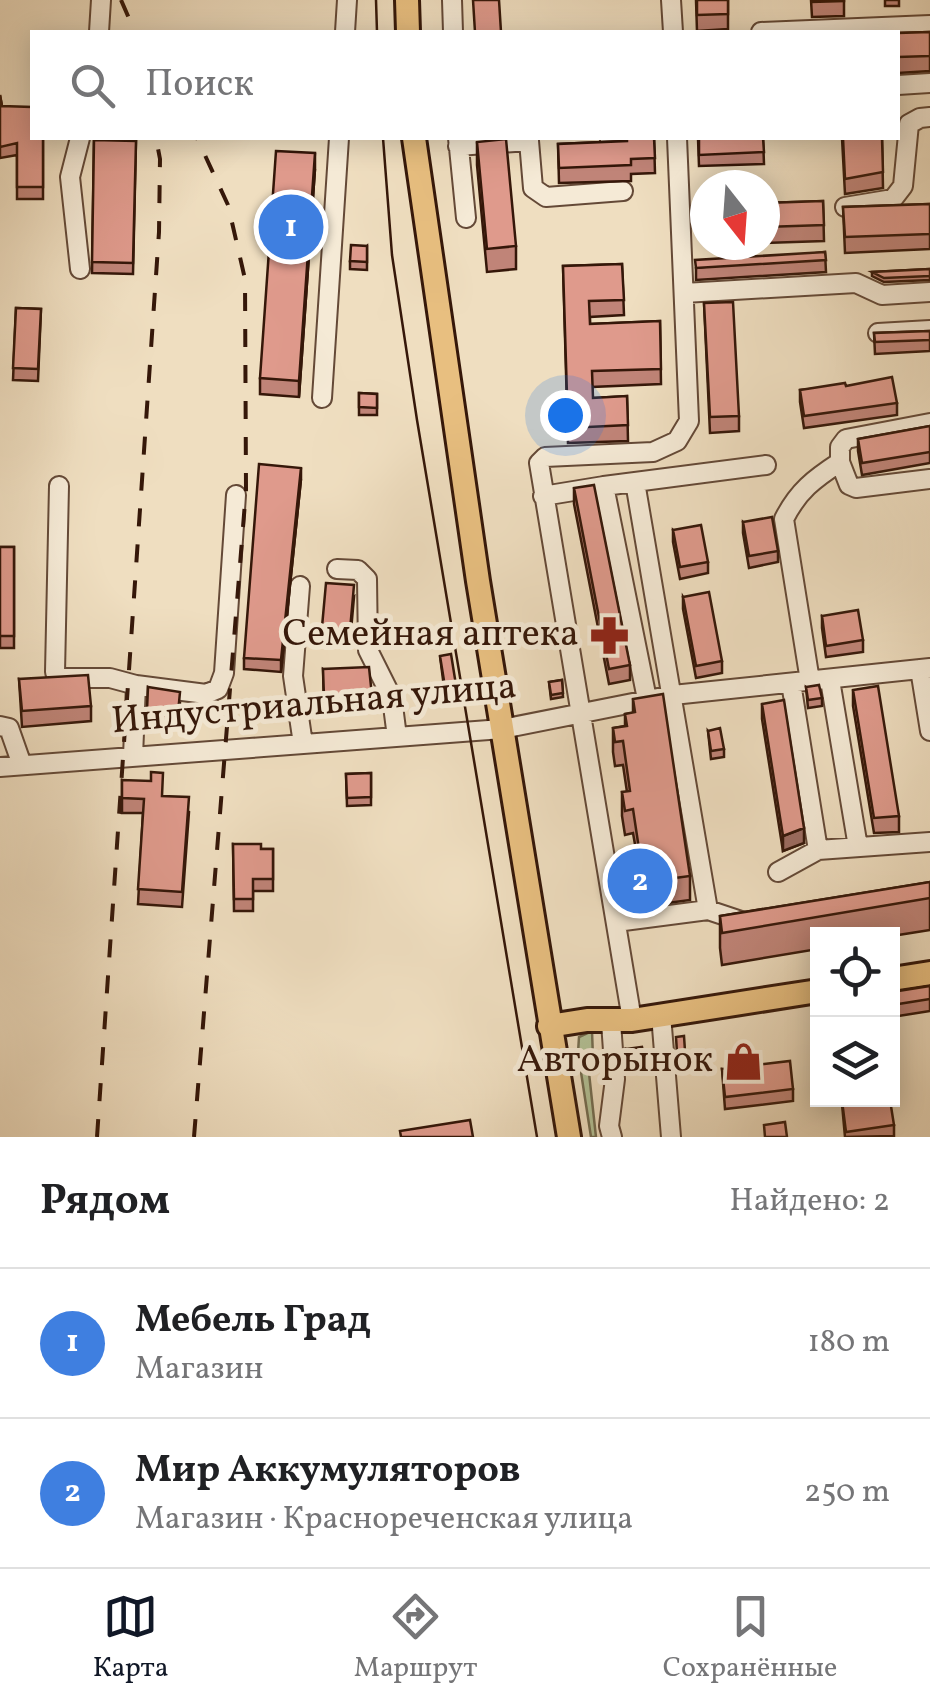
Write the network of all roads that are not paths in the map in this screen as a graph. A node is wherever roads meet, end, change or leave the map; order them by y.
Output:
1 (102, 0) edge
2 (347, 0) edge
3 (407, 0) edge
4 (452, 0) edge
5 (671, 0) edge
6 (930, 26) edge
7 (99, 30) edge
8 (345, 30) edge
9 (408, 30) edge
10 (453, 30) edge
11 (673, 30) edge
12 (817, 30) edge
13 (930, 83) edge
14 (900, 85) edge
15 (930, 117) edge
16 (79, 140) edge
17 (338, 140) edge
18 (414, 140) edge
19 (505, 140) edge
20 (529, 140) edge
21 (677, 140) edge
22 (458, 142) edge
23 (622, 191) dead end
24 (845, 207) edge
25 (466, 218) dead end
26 (80, 269) dead end
27 (930, 292) edge
28 (684, 293) junction
29 (930, 330) edge
30 (878, 333) edge
31 (322, 398) dead end
32 (930, 423) edge
33 (840, 462) junction
34 (766, 465) dead end
35 (930, 480) edge
36 (635, 482) junction
37 (58, 486) dead end
38 (604, 486) junction
39 (236, 495) dead end
40 (543, 496) junction
41 (337, 569) dead end
42 (300, 586) dead end
43 (925, 669) edge
44 (830, 680) junction
45 (810, 681) junction
46 (790, 682) junction
47 (136, 685) junction
48 (672, 695) junction
49 (646, 699) junction
50 (582, 711) junction
51 (0, 726) edge
52 (502, 729) junction
53 (930, 731) edge
54 (397, 737) junction
55 (303, 744) junction
56 (133, 756) junction
57 (22, 765) junction
58 (0, 767) edge
59 (930, 842) edge
60 (858, 847) junction
61 (818, 850) junction
62 (778, 872) dead end
63 (708, 910) junction
64 (616, 922) junction
65 (716, 936) edge
66 (930, 973) edge
67 (900, 978) edge
68 (810, 992) edge
69 (661, 1016) junction
70 (622, 1021) junction
71 (549, 1026) junction
72 (569, 1137) edge
73 (612, 1137) edge
74 (671, 1137) edge

1 - 7 street
2 - 8 street
3 - 9 main road
4 - 10 street
5 - 11 street
6 - 12 street
13 - 14 street
15 - 24 street
16 - 26 street
17 - 31 street
18 - 52 main road
19 - 22 street
20 - 23 street
21 - 28 street
22 - 25 street
27 - 28 street
28 - 40 street
29 - 30 street
32 - 33 street
33 - 35 street
33 - 45 street
34 - 36 street
36 - 38 street
36 - 48 street
37 - 47 street
38 - 40 street
38 - 49 street
39 - 47 street
40 - 50 street
41 - 54 street
42 - 55 street
43 - 44 street, Индустриальная улица
43 - 53 street
44 - 45 street, Индустриальная улица
44 - 60 street
45 - 46 street, Индустриальная улица
46 - 48 street, Индустриальная улица
46 - 61 street
47 - 56 street
48 - 49 street, Индустриальная улица
48 - 63 street
49 - 50 street, Индустриальная улица
50 - 52 street, Индустриальная улица
50 - 64 street
51 - 57 street
52 - 54 street, Индустриальная улица
52 - 71 main road
54 - 55 street, Индустриальная улица
55 - 56 street, Индустриальная улица
56 - 57 street, Индустриальная улица
57 - 58 street, Индустриальная улица
59 - 60 street
60 - 61 street
61 - 62 street
63 - 64 street
63 - 65 street
64 - 70 street
66 - 67 main road
68 - 69 main road
69 - 70 main road
69 - 74 street
70 - 71 main road
70 - 73 street
71 - 72 main road

